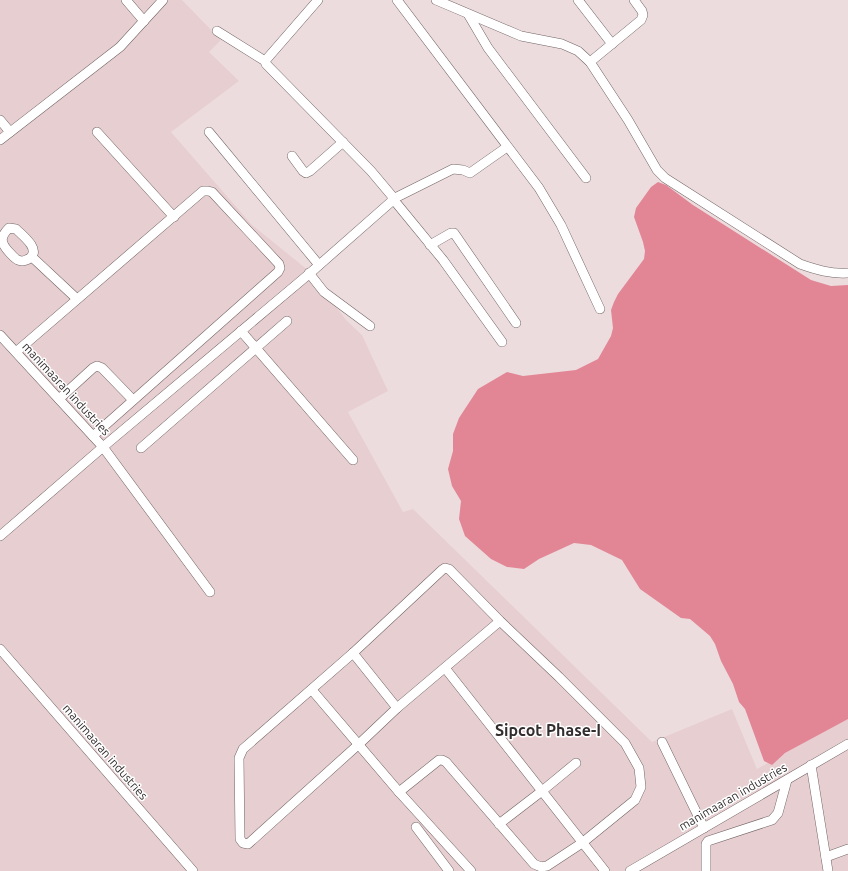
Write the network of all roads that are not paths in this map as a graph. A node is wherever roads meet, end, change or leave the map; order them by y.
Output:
1 (126, 0) edge
2 (163, 0) edge
3 (318, 0) edge
4 (396, 0) edge
5 (436, 0) edge
6 (578, 0) edge
7 (634, 0) edge
8 (468, 14) junction
9 (144, 21) junction
10 (216, 31) dead end
11 (612, 44) junction
12 (265, 62) junction
13 (590, 62) junction
14 (0, 120) edge
15 (10, 132) junction
16 (97, 132) dead end
17 (209, 132) dead end
18 (0, 140) edge
19 (343, 142) junction
20 (507, 147) junction
21 (292, 156) dead end
22 (586, 178) dead end
23 (393, 199) junction
24 (174, 216) junction
25 (430, 245) junction
26 (32, 257) dead end
27 (319, 265) junction
28 (848, 272) edge
29 (309, 273) junction
30 (77, 300) junction
31 (600, 309) dead end
32 (287, 321) dead end
33 (516, 323) dead end
34 (370, 326) dead end
35 (241, 331) junction
36 (0, 335) edge
37 (502, 342) dead end
38 (256, 348) junction
39 (16, 352) junction
40 (59, 399) junction
41 (133, 400) junction
42 (93, 436) junction
43 (103, 447) junction
44 (141, 448) dead end
45 (353, 460) dead end
46 (0, 536) edge
47 (210, 592) dead end
48 (500, 621) junction
49 (0, 649) edge
50 (353, 653) junction
51 (445, 668) junction
52 (312, 690) junction
53 (397, 708) junction
54 (662, 742) dead end
55 (359, 744) junction
56 (848, 744) edge
57 (576, 763) dead end
58 (812, 765) junction
59 (787, 780) junction
60 (542, 791) junction
61 (399, 792) junction
62 (499, 824) junction
63 (416, 827) dead end
64 (704, 828) junction
65 (582, 843) junction
66 (848, 850) edge
67 (826, 857) junction
68 (193, 871) edge
69 (449, 871) edge
70 (471, 871) edge
71 (605, 871) edge
72 (630, 871) edge
73 (706, 871) edge
74 (828, 871) edge

1 - 9 street
2 - 9 street
3 - 12 street
4 - 20 street
5 - 8 street
6 - 11 street
7 - 11 street
8 - 13 street
8 - 22 street
9 - 15 street
10 - 12 street
11 - 13 street
12 - 19 street
13 - 28 street
14 - 15 street
15 - 18 street
16 - 24 street
17 - 27 street
19 - 21 street
19 - 23 street
20 - 23 street
20 - 31 street
23 - 25 street
23 - 27 street
24 - 30 street
24 - 41 street
25 - 33 street
25 - 37 street
26 - 30 street
27 - 29 street
29 - 34 street
29 - 35 street
30 - 39 street
32 - 38 street
35 - 38 street
35 - 43 street
36 - 39 street, manimaaran industries
38 - 44 street
38 - 45 street
39 - 40 street, manimaaran industries
40 - 41 street
40 - 42 street, manimaaran industries
41 - 42 street
42 - 43 street, manimaaran industries
43 - 46 street, manimaaran industries
43 - 47 street
48 - 50 street
48 - 51 street
48 - 65 street
49 - 68 street, manimaaran industries
50 - 52 street
50 - 53 street
51 - 53 street
51 - 60 street
52 - 55 street
52 - 55 street
53 - 55 street
54 - 64 street
55 - 61 street
56 - 58 street, manimaaran industries
57 - 60 street
58 - 59 street, manimaaran industries
58 - 67 street
59 - 64 street, manimaaran industries
59 - 73 street
60 - 62 street
60 - 65 street
61 - 62 street
61 - 70 street
62 - 65 street
63 - 69 street
64 - 72 street, manimaaran industries
65 - 71 street
66 - 67 street
67 - 74 street

